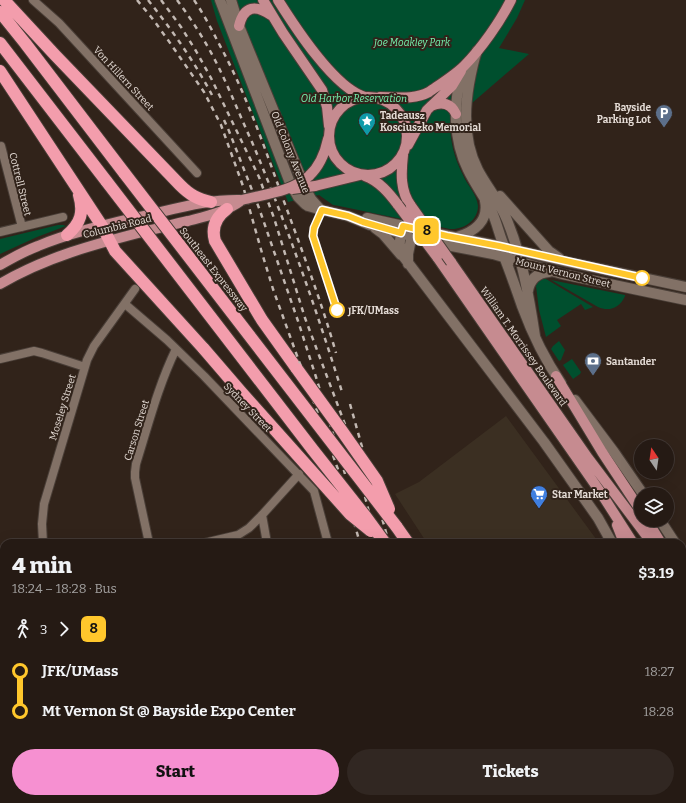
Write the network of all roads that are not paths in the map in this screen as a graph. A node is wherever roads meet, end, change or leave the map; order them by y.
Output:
1 (4, 0) edge
2 (33, 0) edge
3 (220, 0) edge
4 (231, 0) edge
5 (263, 0) edge
6 (278, 0) edge
7 (511, 0) edge
8 (0, 12) edge
9 (272, 15) junction
10 (239, 26) junction
11 (0, 43) edge
12 (478, 49) junction
13 (463, 67) junction
14 (0, 71) edge
15 (368, 97) junction
16 (429, 107) junction
17 (456, 114) junction
18 (329, 132) junction
19 (2, 146) dead end
20 (404, 152) junction
21 (197, 173) dead end
22 (361, 175) junction
23 (482, 176) junction
24 (76, 187) junction
25 (284, 190) junction
26 (484, 197) junction
27 (242, 200) junction
28 (211, 202) junction
29 (228, 209) junction
30 (322, 210) junction
31 (348, 216) junction
32 (63, 217) dead end
33 (370, 225) junction
34 (102, 226) junction
35 (22, 227) junction
36 (402, 229) junction
37 (0, 232) edge
38 (413, 232) junction
39 (67, 235) junction
40 (457, 237) junction
41 (109, 240) junction
42 (494, 245) junction
43 (505, 247) junction
44 (517, 250) junction
45 (505, 258) junction
46 (568, 262) junction
47 (521, 263) junction
48 (408, 264) junction
49 (0, 265) edge
50 (552, 272) junction
51 (0, 284) edge
52 (686, 287) edge
53 (135, 289) dead end
54 (528, 293) junction
55 (686, 300) edge
56 (125, 304) junction
57 (535, 336) junction
58 (176, 349) junction
59 (0, 359) edge
60 (85, 367) junction
61 (556, 376) junction
62 (299, 474) junction
63 (638, 487) edge
64 (601, 493) junction
65 (634, 500) edge
66 (262, 515) junction
67 (396, 526) junction
68 (651, 527) edge
69 (665, 527) edge
70 (43, 539) edge
71 (148, 539) edge
72 (222, 539) edge
73 (266, 539) edge
74 (327, 539) edge
75 (380, 539) edge
76 (382, 539) edge
77 (405, 539) edge
78 (610, 539) edge
79 (622, 539) edge
80 (631, 539) edge
81 (649, 539) edge
82 (659, 539) edge
83 (672, 539) edge

1 - 28 highway
2 - 21 street, Von Hillern Street
3 - 30 street, Old Colony Avenue
4 - 10 street, Old Colony Avenue
5 - 9 main road, Columbia Road
6 - 15 main road
7 - 12 main road
8 - 67 highway, Southeast Expressway, bridge
9 - 10 main road
9 - 18 main road, Columbia Road
10 - 30 street, Old Colony Avenue
11 - 76 highway, bridge
12 - 13 main road
12 - 23 street
13 - 15 main road
13 - 16 main road
13 - 17 street
14 - 24 highway
15 - 18 main road
15 - 20 main road
16 - 17 main road
16 - 20 main road
17 - 26 street
18 - 22 main road
18 - 25 main road, Columbia Road, bridge
19 - 35 street, Cottrell Street
20 - 22 main road
20 - 81 main road, William T. Morrissey Boulevard, bridge
22 - 25 main road, Columbia Road, bridge
22 - 64 main road, William T. Morrissey Boulevard, bridge
23 - 44 street, William T. Morrissey Boulevard
23 - 46 street
24 - 34 highway
24 - 39 highway
25 - 27 main road, Columbia Road, bridge
26 - 40 street
26 - 43 street
27 - 28 main road, Columbia Road
27 - 29 main road, Columbia Road
28 - 34 main road, Columbia Road
29 - 41 main road, Columbia Road
29 - 67 highway, bridge
30 - 31 street, Mount Vernon Street
31 - 33 street, Mount Vernon Street
31 - 36 street, Mount Vernon Street
32 - 35 street
33 - 36 street, Mount Vernon Street
33 - 48 street
34 - 39 main road, Columbia Road
34 - 41 highway
35 - 37 street
36 - 38 street, Mount Vernon Street
36 - 48 street
38 - 40 street, Mount Vernon Street
38 - 45 street, Mount Vernon Street
38 - 48 street
39 - 49 main road, Columbia Road
40 - 42 street, Mount Vernon Street
41 - 51 main road, Columbia Road
41 - 75 highway, bridge
42 - 43 street, Mount Vernon Street
42 - 45 street, William T. Morrissey Boulevard
43 - 44 street, Mount Vernon Street
43 - 47 street
44 - 46 street, Mount Vernon Street
44 - 47 street, William T. Morrissey Boulevard
45 - 47 street, Mount Vernon Street
45 - 57 street, William T. Morrissey Boulevard
46 - 52 street, Mount Vernon Street
47 - 50 street, Mount Vernon Street
47 - 54 street, William T. Morrissey Boulevard
48 - 78 street
50 - 54 street
50 - 55 street, Mount Vernon Street
53 - 56 street, Moseley Street
54 - 57 street, William T. Morrissey Boulevard
56 - 58 street, Sydney Street
56 - 60 street, Moseley Street
57 - 61 street, William T. Morrissey Boulevard
58 - 62 street, Sydney Street
58 - 71 street, Carson Street
59 - 60 street
60 - 70 street, Moseley Street
61 - 63 street, William T. Morrissey Boulevard
61 - 65 main road
62 - 66 street
62 - 74 street, Sydney Street
64 - 79 main road
64 - 80 main road, William T. Morrissey Boulevard
66 - 72 street
66 - 73 street
67 - 77 highway, Southeast Expressway
68 - 82 main road
69 - 83 street

